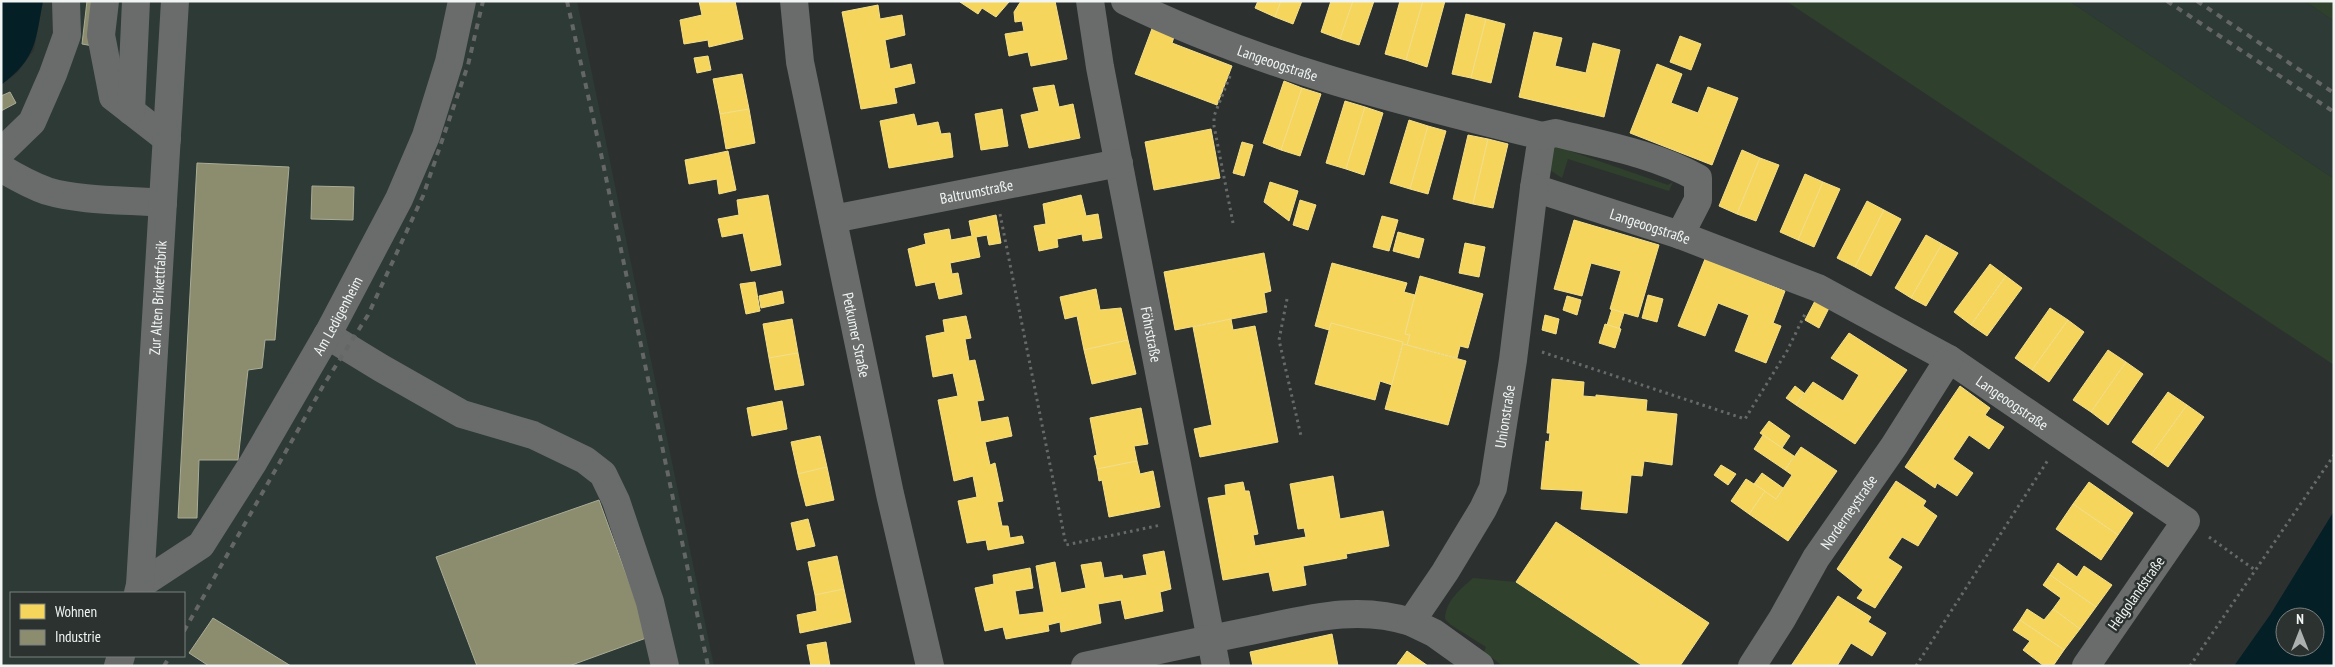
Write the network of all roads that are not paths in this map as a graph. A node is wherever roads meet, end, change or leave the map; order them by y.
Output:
1 (66, 1) edge
2 (105, 1) edge
3 (136, 1) edge
4 (175, 1) edge
5 (462, 1) edge
6 (794, 1) edge
7 (1090, 1) edge
8 (1125, 1) edge
9 (131, 111) junction
10 (1542, 136) junction
11 (167, 139) junction
12 (1, 152) edge
13 (1119, 163) junction
14 (1, 168) edge
15 (1534, 188) junction
16 (163, 203) junction
17 (833, 219) junction
18 (1680, 235) junction
19 (328, 335) junction
20 (1949, 359) junction
21 (2186, 521) joint
22 (139, 589) edge
23 (1411, 622) junction
24 (1211, 638) junction
25 (665, 666) edge
26 (930, 666) edge
27 (1085, 666) edge
28 (1216, 666) edge
29 (1480, 666) edge
30 (1752, 666) edge
31 (2086, 666) edge

1 - 12 street
2 - 9 street
3 - 9 street
4 - 11 street, Zur Alten Brikettfabrik
5 - 19 street, Am Ledigenheim
6 - 17 street, Petkumer Straße
7 - 13 street, Föhrstraße
8 - 10 street, Langeoogstraße
9 - 11 street
10 - 15 street
10 - 18 street, Langeoogstraße
11 - 16 street, Zur Alten Brikettfabrik
13 - 17 street, Baltrumstraße
13 - 24 street, Föhrstraße
14 - 16 street
15 - 18 street, Langeoogstraße
15 - 23 street, Unionstraße
16 - 22 street, Zur Alten Brikettfabrik
17 - 26 street, Petkumer Straße
18 - 20 street, Langeoogstraße
19 - 22 street, Am Ledigenheim
19 - 25 street
20 - 21 street, Langeoogstraße
20 - 30 street, Norderneystraße
21 - 31 street, Helgolandstraße
23 - 24 street
23 - 29 street
24 - 27 street
24 - 28 street, Föhrstraße

